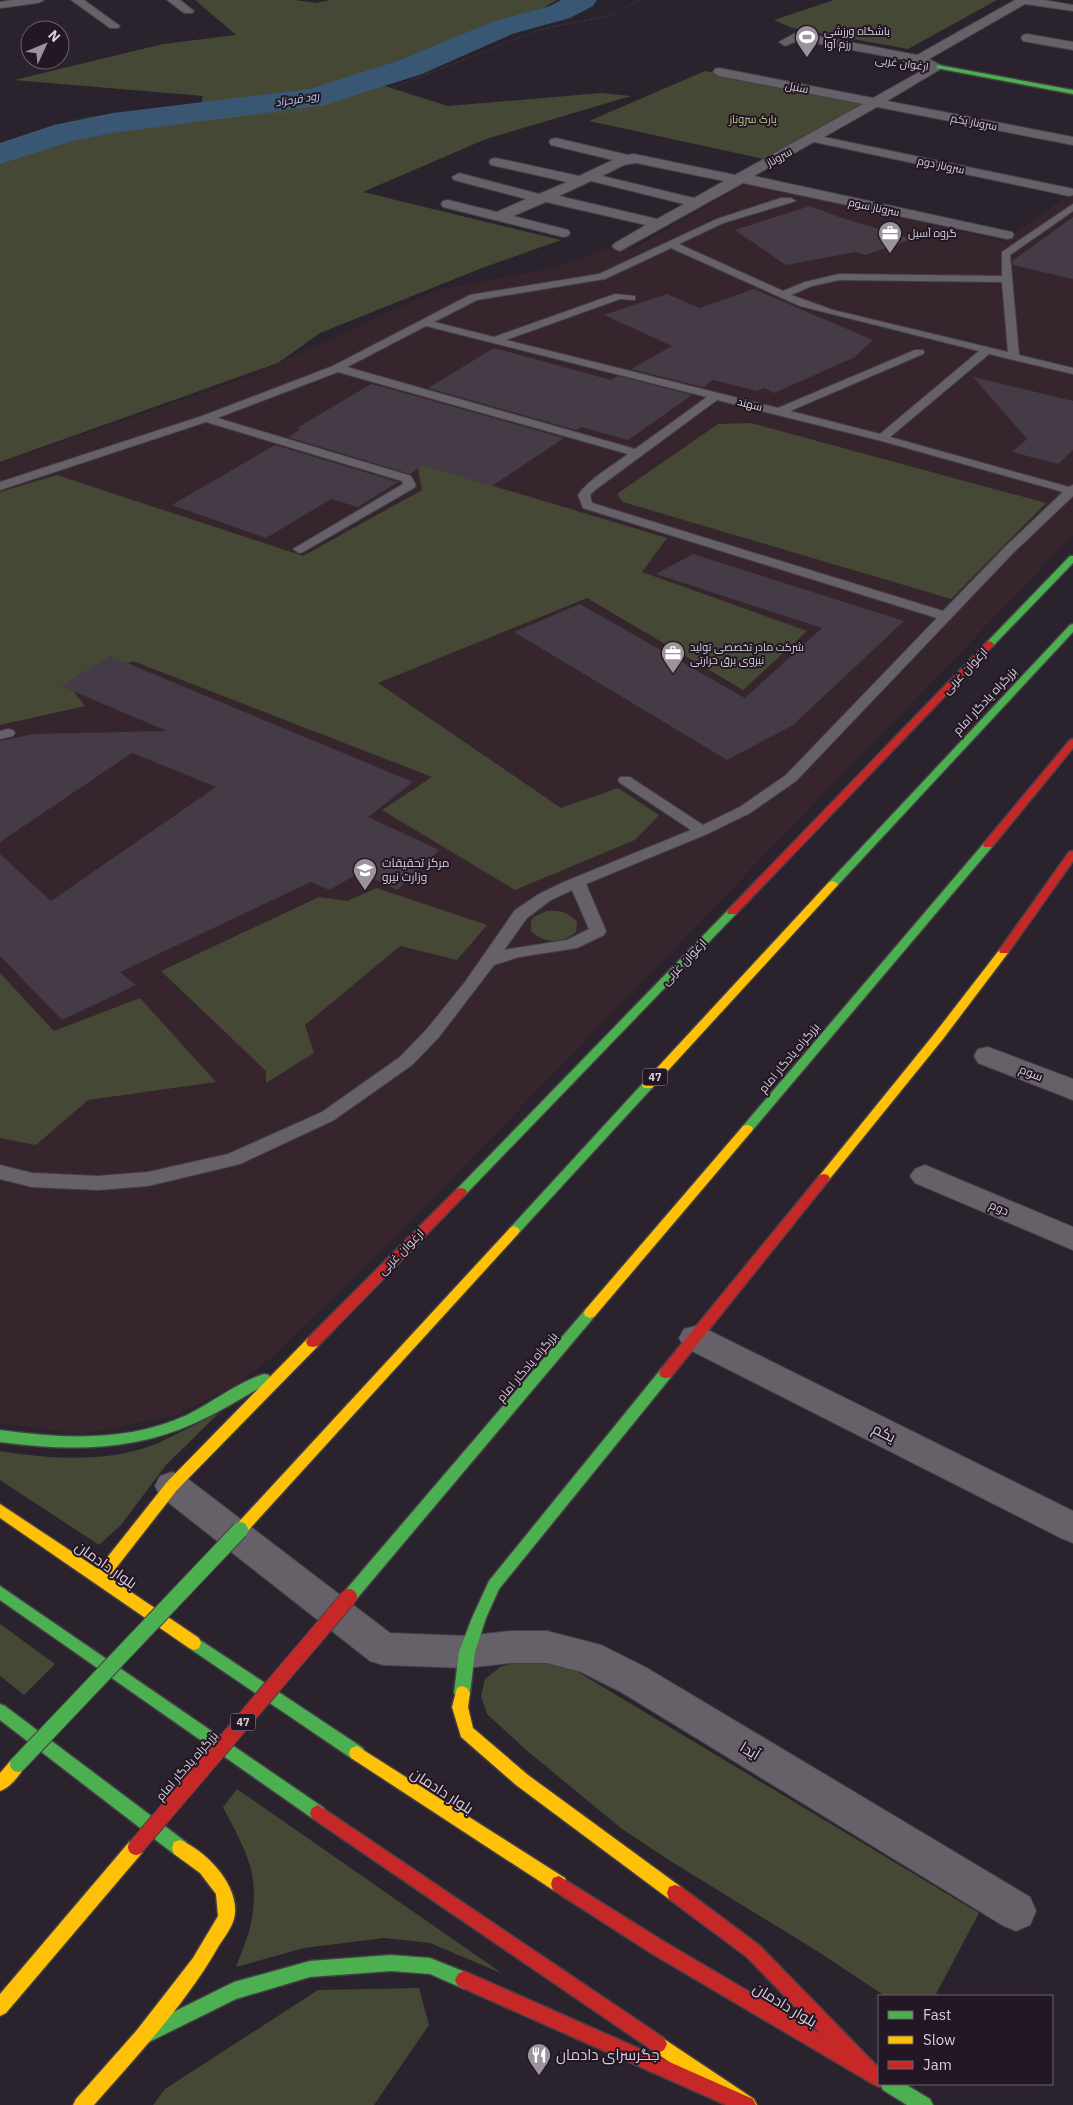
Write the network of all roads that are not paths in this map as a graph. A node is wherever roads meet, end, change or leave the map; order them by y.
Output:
1 (38, 0) edge
2 (78, 0) edge
3 (173, 0) edge
4 (1023, 0) edge
5 (0, 6) edge
6 (1073, 8) edge
7 (188, 11) dead end
8 (114, 26) dead end
9 (1027, 38) dead end
10 (1073, 46) edge
11 (919, 59) junction
12 (938, 67) junction
13 (719, 72) dead end
14 (1073, 92) edge
15 (875, 103) junction
16 (812, 138) junction
17 (1073, 141) edge
18 (556, 142) dead end
19 (631, 160) junction
20 (496, 162) dead end
21 (459, 177) dead end
22 (585, 179) junction
23 (739, 179) junction
24 (1069, 192) dead end
25 (543, 198) junction
26 (791, 201) dead end
27 (696, 203) junction
28 (448, 204) dead end
29 (1073, 207) edge
30 (498, 217) junction
31 (659, 224) junction
32 (563, 234) dead end
33 (1007, 236) dead end
34 (671, 244) junction
35 (620, 246) dead end
36 (1006, 278) junction
37 (784, 294) junction
38 (631, 298) dead end
39 (427, 323) junction
40 (495, 340) junction
41 (987, 350) junction
42 (919, 352) dead end
43 (1014, 356) junction
44 (337, 368) junction
45 (1073, 371) edge
46 (715, 396) junction
47 (779, 412) junction
48 (206, 418) junction
49 (882, 438) junction
50 (637, 453) junction
51 (0, 486) edge
52 (1072, 490) edge
53 (299, 549) dead end
54 (1073, 558) edge
55 (945, 616) junction
56 (1073, 627) edge
57 (1073, 742) edge
58 (626, 780) dead end
59 (702, 831) junction
60 (1073, 854) edge
61 (1073, 866) edge
62 (577, 882) junction
63 (1049, 889) junction
64 (487, 962) junction
65 (988, 1056) dead end
66 (1073, 1090) edge
67 (0, 1172) edge
68 (925, 1176) dead end
69 (1073, 1239) edge
70 (695, 1338) junction
71 (292, 1363) junction
72 (0, 1436) edge
73 (172, 1486) junction
74 (0, 1510) edge
75 (1073, 1528) edge
76 (99, 1579) junction
77 (0, 1592) edge
78 (467, 1652) junction
79 (0, 1711) edge
80 (0, 1784) edge
81 (1016, 1911) dead end
82 (0, 2007) edge
83 (143, 2036) junction
84 (875, 2075) edge
85 (891, 2085) edge
86 (82, 2105) edge
87 (747, 2105) edge
88 (924, 2105) edge

1 - 5 street
2 - 8 street
3 - 7 street
4 - 6 street
4 - 11 street
9 - 10 street
11 - 12 street, ارغوان غربی
11 - 12 street, ارغوان غربی
12 - 14 main road, ارغوان غربی
12 - 15 street, سروناز
13 - 15 street, سنبل
15 - 16 street, سروناز
15 - 17 street, سروناز یکم
16 - 23 street, سروناز
16 - 24 street, سروناز دوم
18 - 19 street, سروناز سوم
19 - 22 street
19 - 23 street, سروناز سوم
20 - 22 street
21 - 25 street
22 - 25 street
22 - 27 street
23 - 27 street, سروناز
23 - 33 street, سروناز سوم
25 - 30 street
25 - 31 street
26 - 34 lane
27 - 31 street, سروناز
28 - 30 street
29 - 36 lane
30 - 32 street
31 - 35 street, سروناز
34 - 37 lane
34 - 39 lane
36 - 37 lane
36 - 43 lane
37 - 41 lane
38 - 40 lane
39 - 40 lane, سهند
39 - 44 lane
40 - 46 lane, سهند
41 - 43 lane
41 - 49 lane
42 - 47 lane
43 - 45 lane
44 - 48 lane
44 - 50 lane
46 - 47 lane, سهند
46 - 50 lane
47 - 49 lane, سهند
48 - 51 lane
48 - 53 lane
49 - 52 lane, سهند
50 - 55 lane
52 - 55 lane
54 - 71 main road, ارغوان غربی
55 - 59 lane
56 - 80 main road, بزرگراه یادگار امام / 47, bridge
57 - 82 main road, بزرگراه یادگار امام / 47, bridge
58 - 59 lane
59 - 62 lane
60 - 63 main road
61 - 63 main road
62 - 64 lane
62 - 64 lane
63 - 70 main road
64 - 67 lane
65 - 66 street, سوم
68 - 69 street, دوم
70 - 75 street, یکم
70 - 78 main road
71 - 72 main road, ارغوان غربی
71 - 73 main road, ارغوان غربی
73 - 76 main road, ارغوان غربی
73 - 78 street, آیدا
74 - 76 main road, بلوار دادمان
76 - 84 main road, بلوار دادمان
77 - 87 main road
78 - 81 street, آیدا
78 - 84 main road
79 - 83 main road
83 - 86 main road
83 - 87 main road
85 - 88 main road

